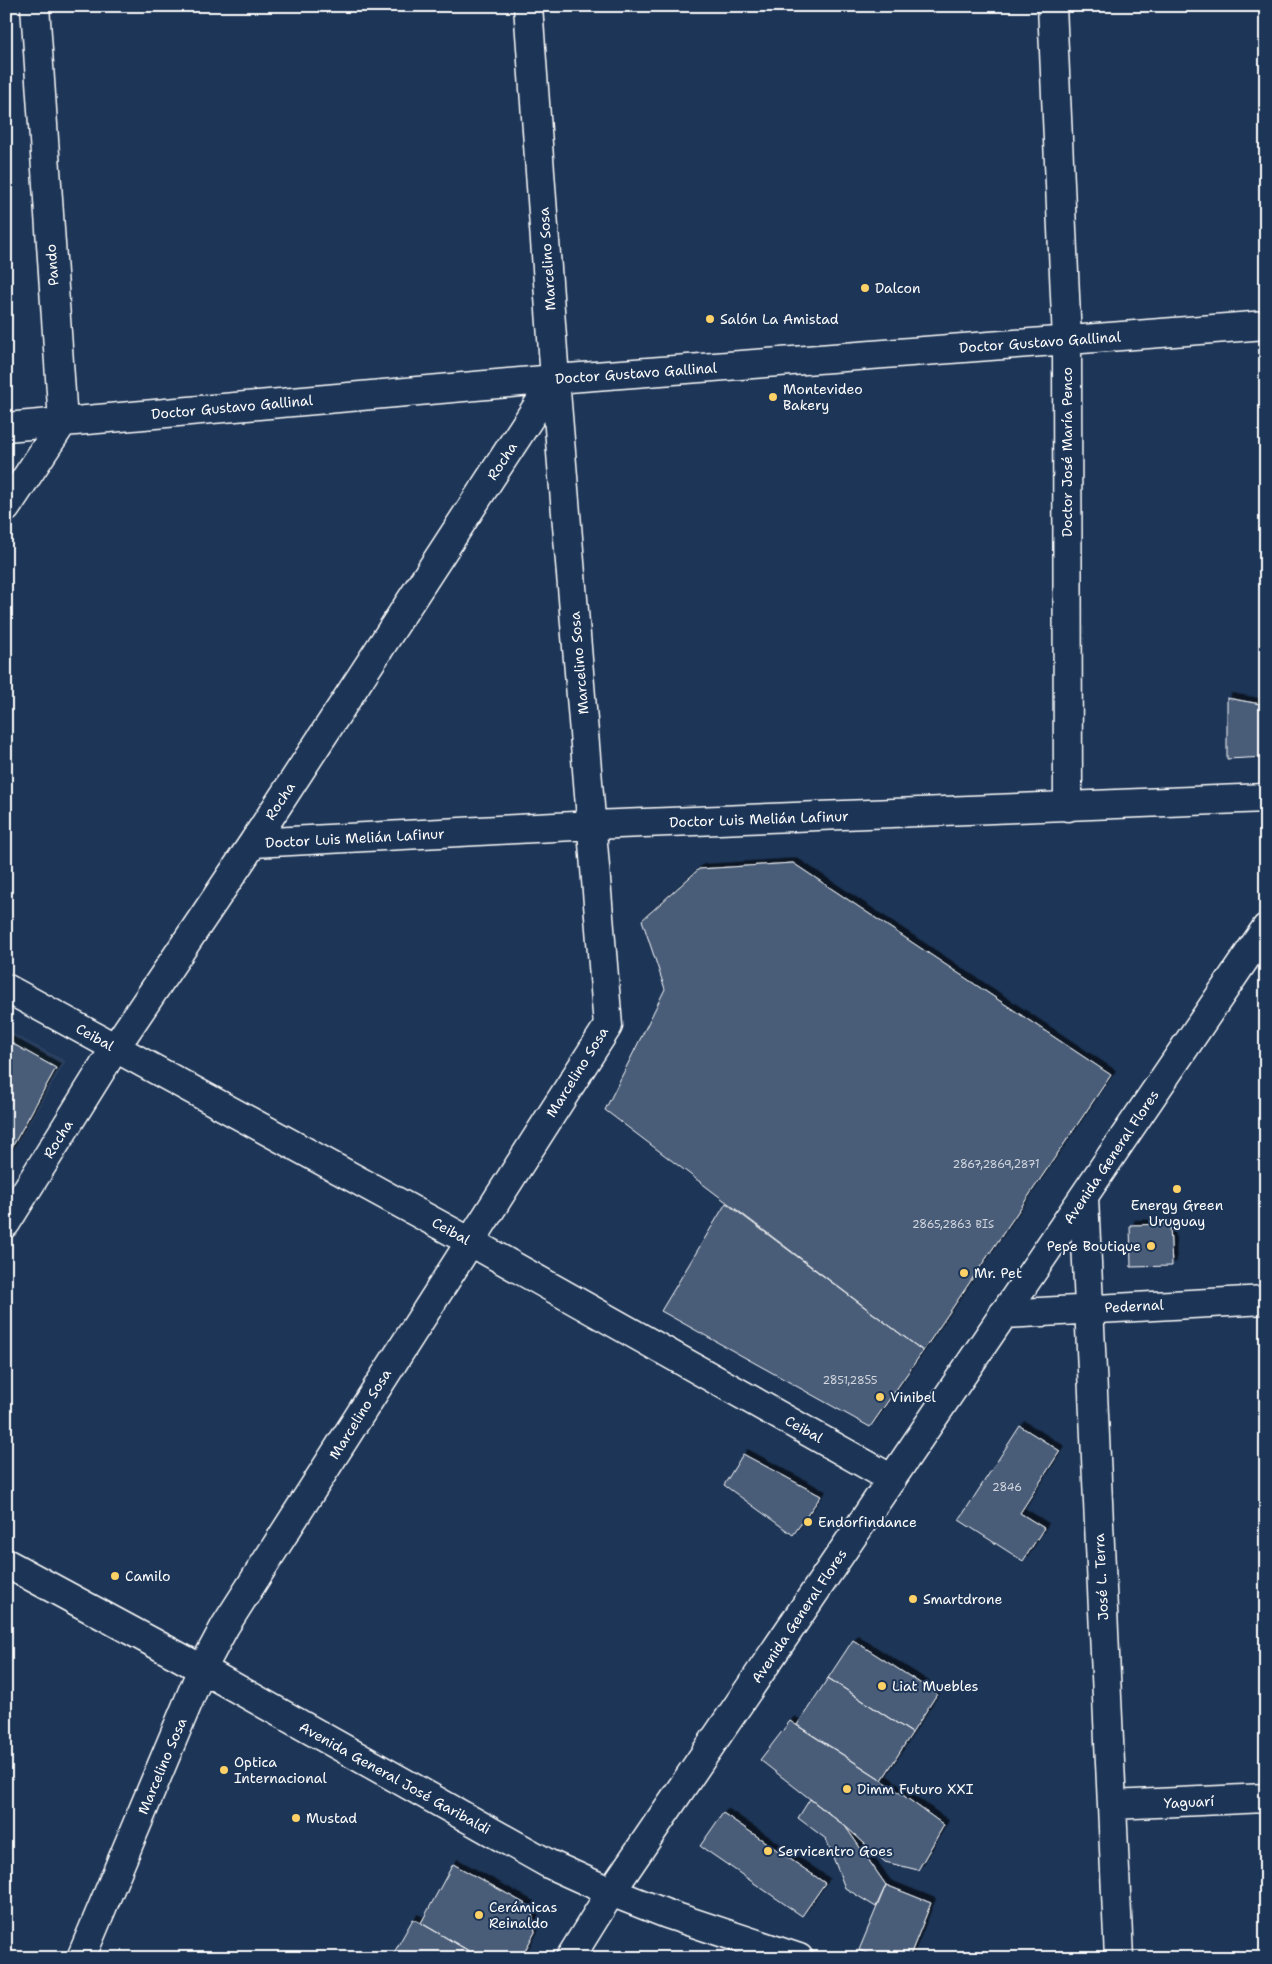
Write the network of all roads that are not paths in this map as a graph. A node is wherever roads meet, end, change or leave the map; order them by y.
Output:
1 (35, 6) edge
2 (528, 6) edge
3 (1052, 6) edge
4 (1266, 324) edge
5 (1067, 340) junction
6 (556, 379) junction
7 (63, 422) junction
8 (6, 427) edge
9 (6, 508) edge
10 (1266, 798) edge
11 (1068, 807) junction
12 (593, 825) junction
13 (253, 843) junction
14 (1266, 928) edge
15 (6, 988) edge
16 (115, 1048) junction
17 (1084, 1197) junction
18 (6, 1223) edge
19 (470, 1241) junction
20 (1266, 1300) edge
21 (1088, 1308) junction
22 (1003, 1314) junction
23 (892, 1479) junction
24 (6, 1563) edge
25 (202, 1669) junction
26 (1266, 1798) edge
27 (1112, 1806) junction
28 (611, 1892) junction
29 (81, 1958) edge
30 (570, 1958) edge
31 (799, 1958) edge
32 (1119, 1958) edge

1 - 7 street, Pando
2 - 6 street, Marcelino Sosa
3 - 5 street, Doctor José María Penco
4 - 5 street, Doctor Gustavo Gallinal
5 - 6 street, Doctor Gustavo Gallinal
5 - 11 street, Doctor José María Penco
6 - 7 street, Doctor Gustavo Gallinal
6 - 12 street, Marcelino Sosa
6 - 13 street, Rocha
7 - 8 street, Doctor Gustavo Gallinal
7 - 9 street
10 - 11 street, Doctor Luis Melián Lafinur
11 - 12 street, Doctor Luis Melián Lafinur
12 - 13 street, Doctor Luis Melián Lafinur
12 - 19 street, Marcelino Sosa
13 - 16 street, Rocha
14 - 17 street, Avenida General Flores
15 - 16 street, Ceibal
16 - 18 street, Rocha
16 - 19 street, Ceibal
17 - 21 street, José L. Terra
17 - 22 street, Avenida General Flores
19 - 23 street, Ceibal
19 - 25 street, Marcelino Sosa
20 - 21 street, Pedernal
21 - 22 street, Pedernal
21 - 27 street, José L. Terra
22 - 23 street, Avenida General Flores
23 - 28 street, Avenida General Flores
24 - 25 street, Avenida General José Garibaldi
25 - 28 street, Avenida General José Garibaldi
25 - 29 street, Marcelino Sosa
26 - 27 street, Yaguarí
27 - 32 street, José L. Terra
28 - 30 street, Avenida General Flores
28 - 31 street, Avenida General José Garibaldi

